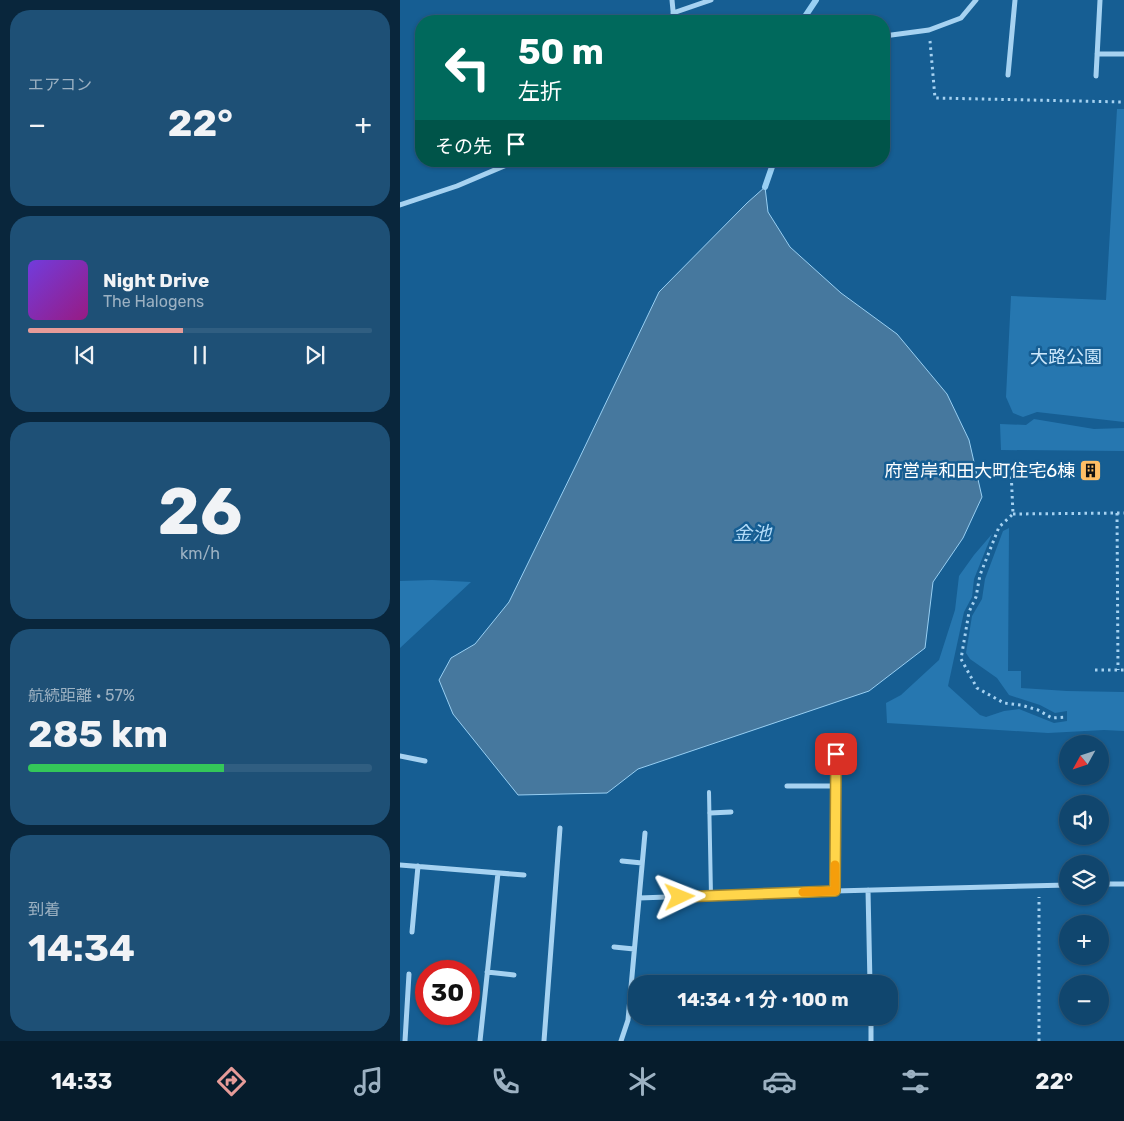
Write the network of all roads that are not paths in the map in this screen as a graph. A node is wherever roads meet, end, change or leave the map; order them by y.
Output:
1 (672, 0) edge
2 (711, 0) edge
3 (976, 0) edge
4 (1015, 0) edge
5 (1100, 0) edge
6 (673, 13) joint
7 (890, 35) edge
8 (1098, 54) junction
9 (1124, 54) edge
10 (1008, 75) dead end
11 (1096, 76) dead end
12 (502, 167) edge
13 (400, 205) edge
14 (836, 754) dead end
15 (400, 756) edge
16 (425, 761) dead end
17 (787, 786) dead end
18 (835, 786) junction
19 (709, 792) dead end
20 (731, 812) dead end
21 (710, 813) junction
22 (560, 828) dead end
23 (645, 833) dead end
24 (622, 861) dead end
25 (642, 863) junction
26 (400, 865) edge
27 (418, 866) junction
28 (498, 873) junction
29 (524, 875) dead end
30 (1109, 884) edge
31 (1124, 884) edge
32 (1059, 885) edge
33 (868, 890) junction
34 (835, 891) junction
35 (711, 896) junction
36 (639, 898) junction
37 (412, 932) dead end
38 (614, 947) dead end
39 (634, 948) junction
40 (487, 972) junction
41 (409, 974) dead end
42 (514, 975) dead end
43 (870, 975) edge
44 (870, 1025) edge
45 (405, 1041) edge
46 (480, 1041) edge
47 (544, 1041) edge
48 (621, 1041) edge
49 (871, 1041) edge

1 - 6 street
2 - 6 street
3 - 7 street
4 - 10 street
5 - 8 street
8 - 9 street
8 - 11 street
12 - 13 street
14 - 18 street
15 - 16 street
17 - 18 street
18 - 34 street
19 - 21 lane
20 - 21 street
21 - 35 lane
22 - 47 street
23 - 25 street
24 - 25 street
25 - 36 street
26 - 27 street
27 - 28 street
27 - 37 street
28 - 29 street
28 - 40 street
30 - 31 street
32 - 33 street
33 - 34 street
33 - 43 street
34 - 35 street
35 - 36 street
36 - 39 street
38 - 39 street
39 - 48 street
40 - 42 street
40 - 46 street
41 - 45 street
44 - 49 street

